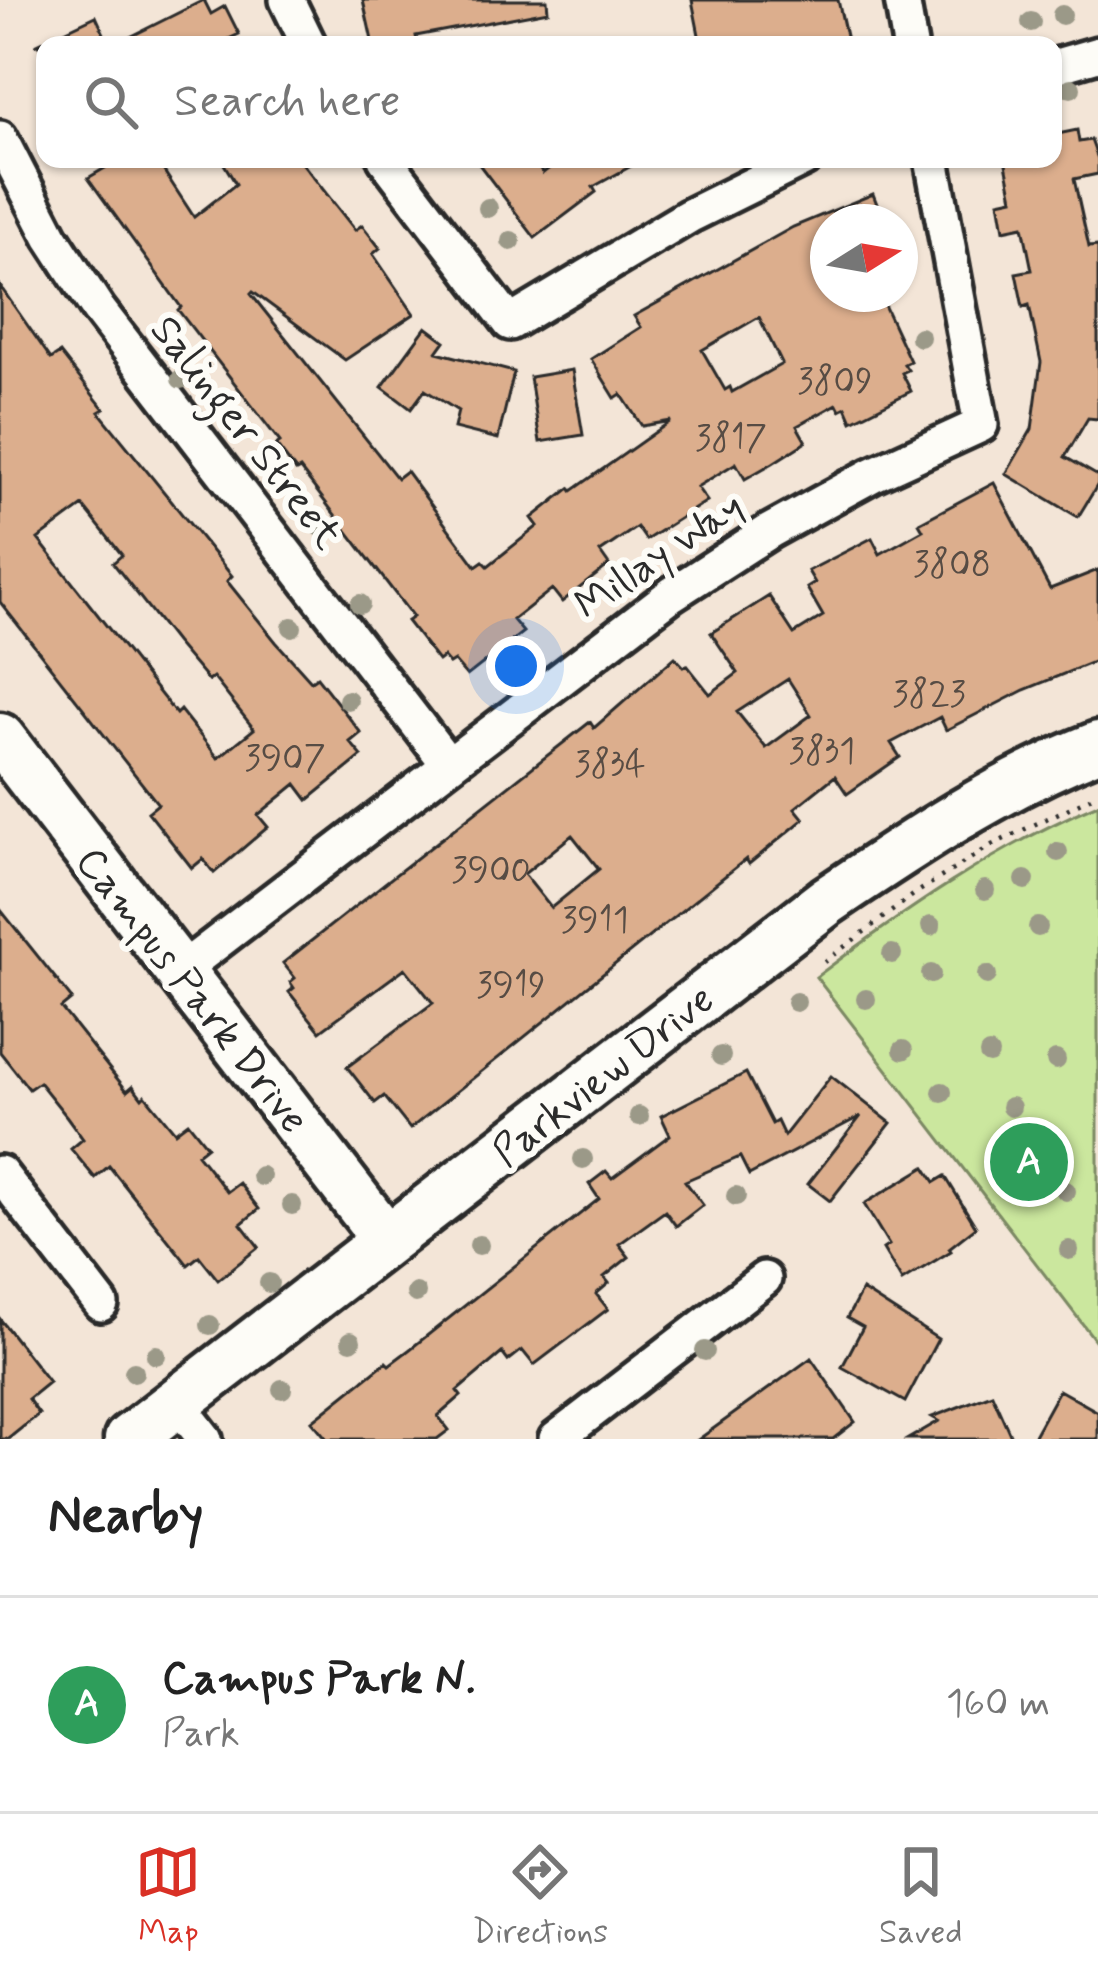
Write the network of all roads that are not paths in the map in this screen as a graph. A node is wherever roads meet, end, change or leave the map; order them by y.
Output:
1 (287, 0) edge
2 (902, 0) edge
3 (305, 36) edge
4 (908, 36) edge
5 (1098, 54) edge
6 (1062, 64) edge
7 (0, 138) edge
8 (392, 168) edge
9 (786, 168) edge
10 (934, 168) edge
11 (0, 738) edge
12 (1098, 746) edge
13 (448, 764) junction
14 (179, 970) junction
15 (0, 1173) edge
16 (387, 1240) junction
17 (764, 1279) dead end
18 (101, 1304) dead end
19 (191, 1421) edge
20 (129, 1439) edge
21 (556, 1439) edge

1 - 3 street
2 - 4 street
5 - 6 street
7 - 13 street, Salinger Street
8 - 9 street
10 - 13 street, Millay Way
11 - 14 street, Campus Park Drive
12 - 16 street, Parkview Drive
13 - 14 street, Millay Way
14 - 16 street, Campus Park Drive
15 - 18 street
16 - 19 street, Parkview Drive
17 - 21 street
19 - 20 street, Parkview Drive

